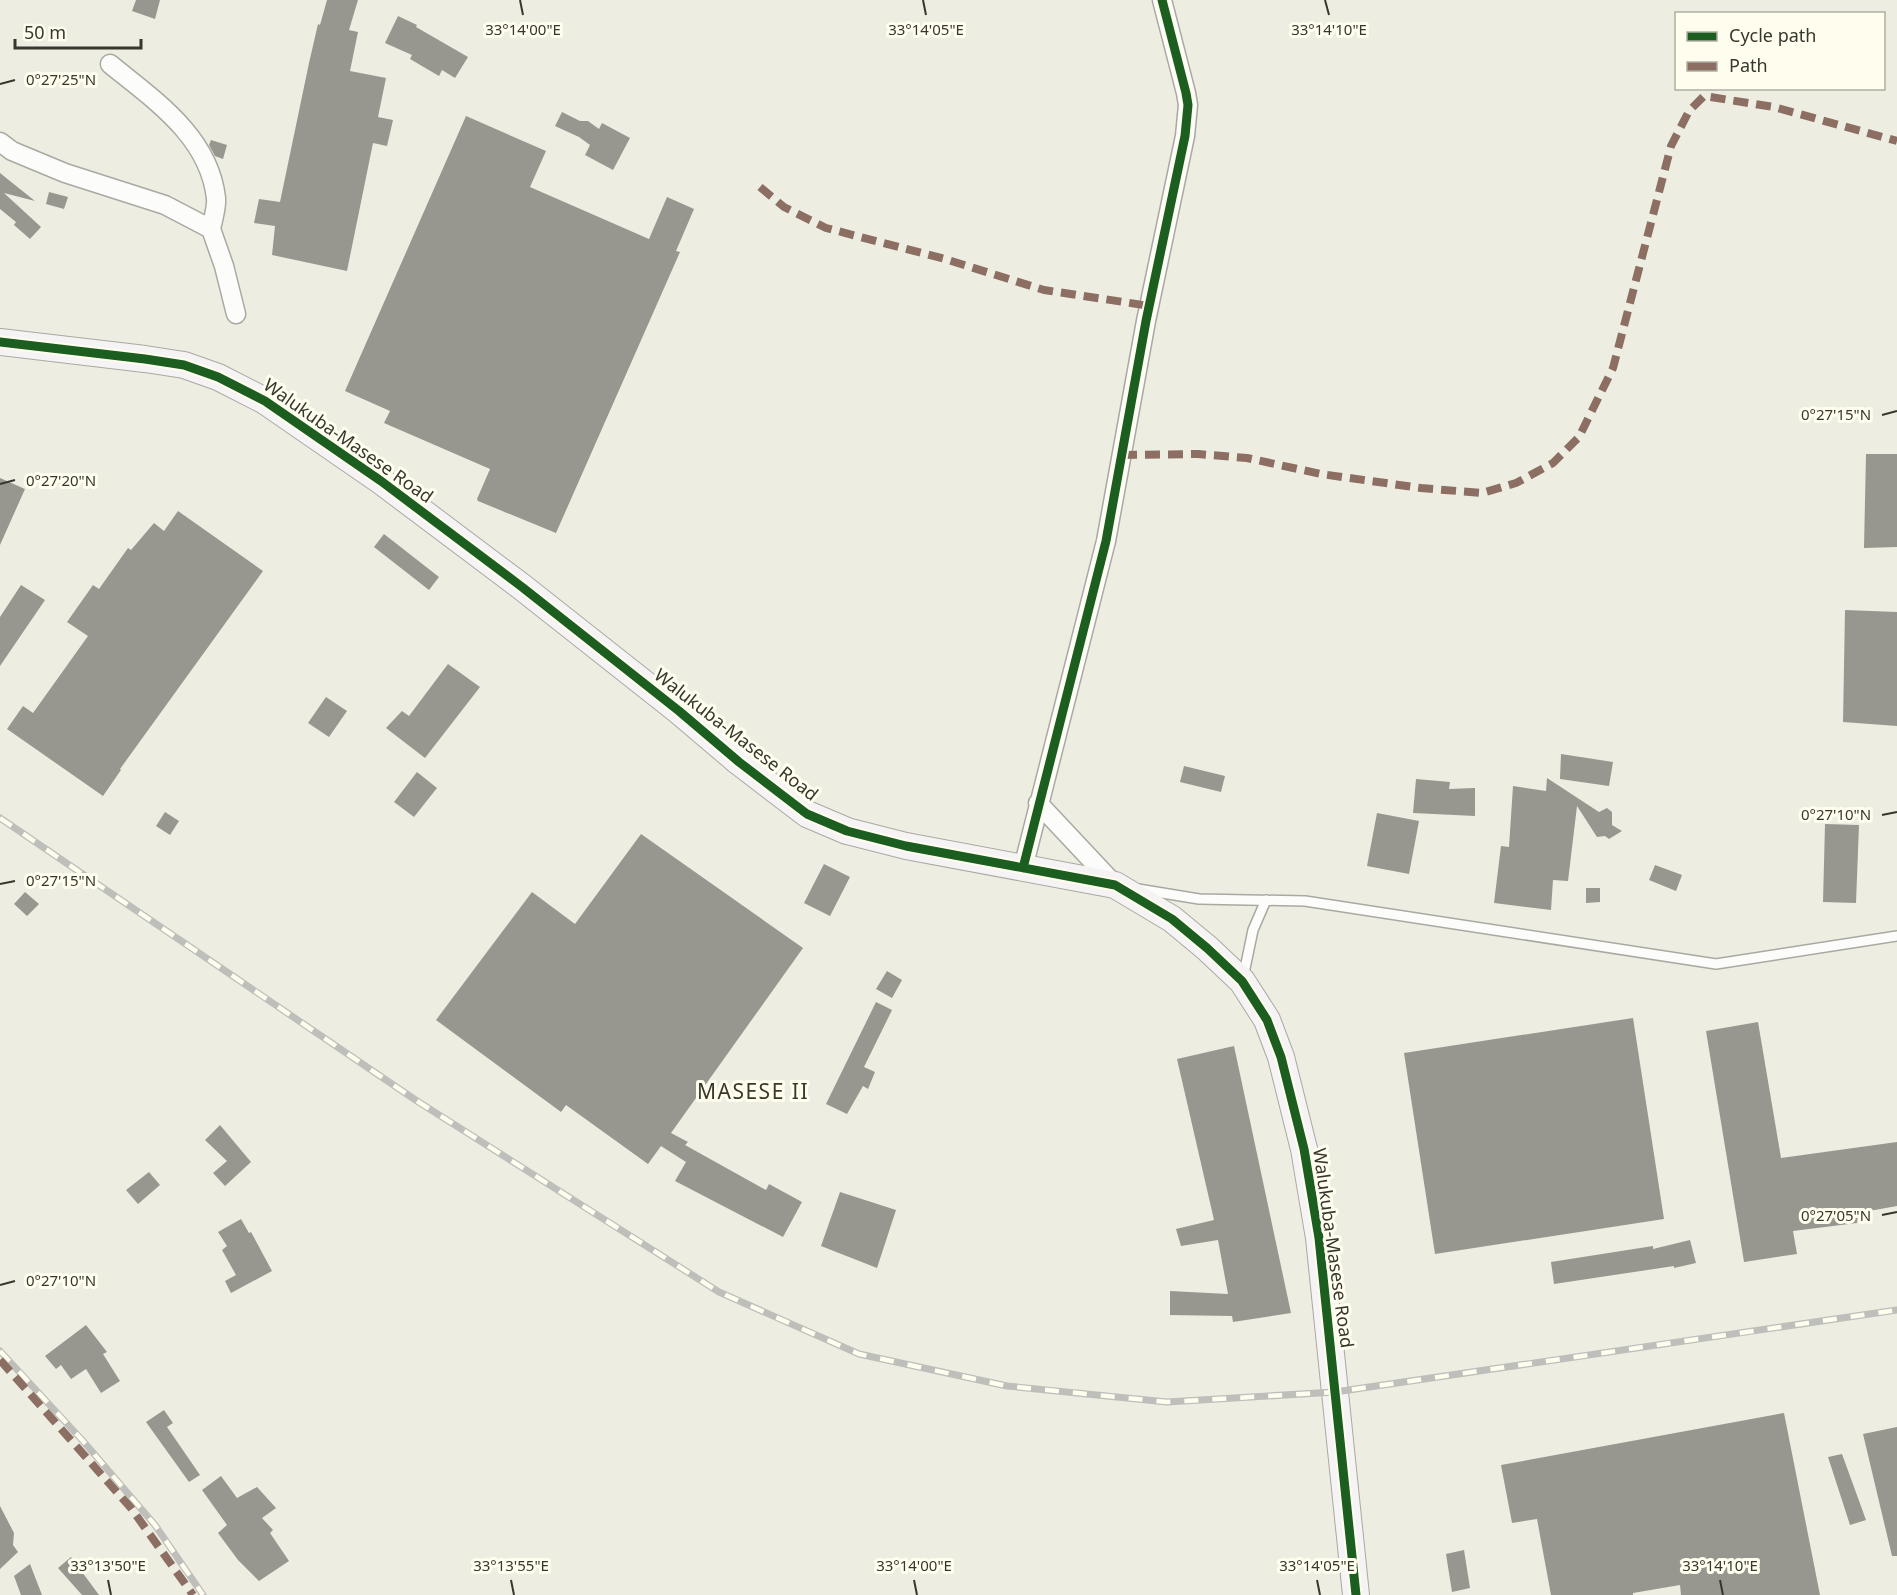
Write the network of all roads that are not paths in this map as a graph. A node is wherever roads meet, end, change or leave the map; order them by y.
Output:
1 (1162, 0) edge
2 (110, 64) dead end
3 (0, 142) edge
4 (211, 229) junction
5 (236, 314) dead end
6 (0, 342) edge
7 (1038, 803) junction
8 (1023, 867) junction
9 (1115, 885) junction
10 (1266, 900) junction
11 (1897, 936) edge
12 (1242, 981) junction
13 (1356, 1595) edge

1 - 7 street
2 - 4 street
3 - 4 street
4 - 5 street
6 - 8 street, Walukuba-Masese Road
7 - 8 street
7 - 9 street
8 - 9 street, Walukuba-Masese Road
9 - 10 lane
9 - 12 street, Walukuba-Masese Road
10 - 11 lane
10 - 12 lane
12 - 13 street, Walukuba-Masese Road

